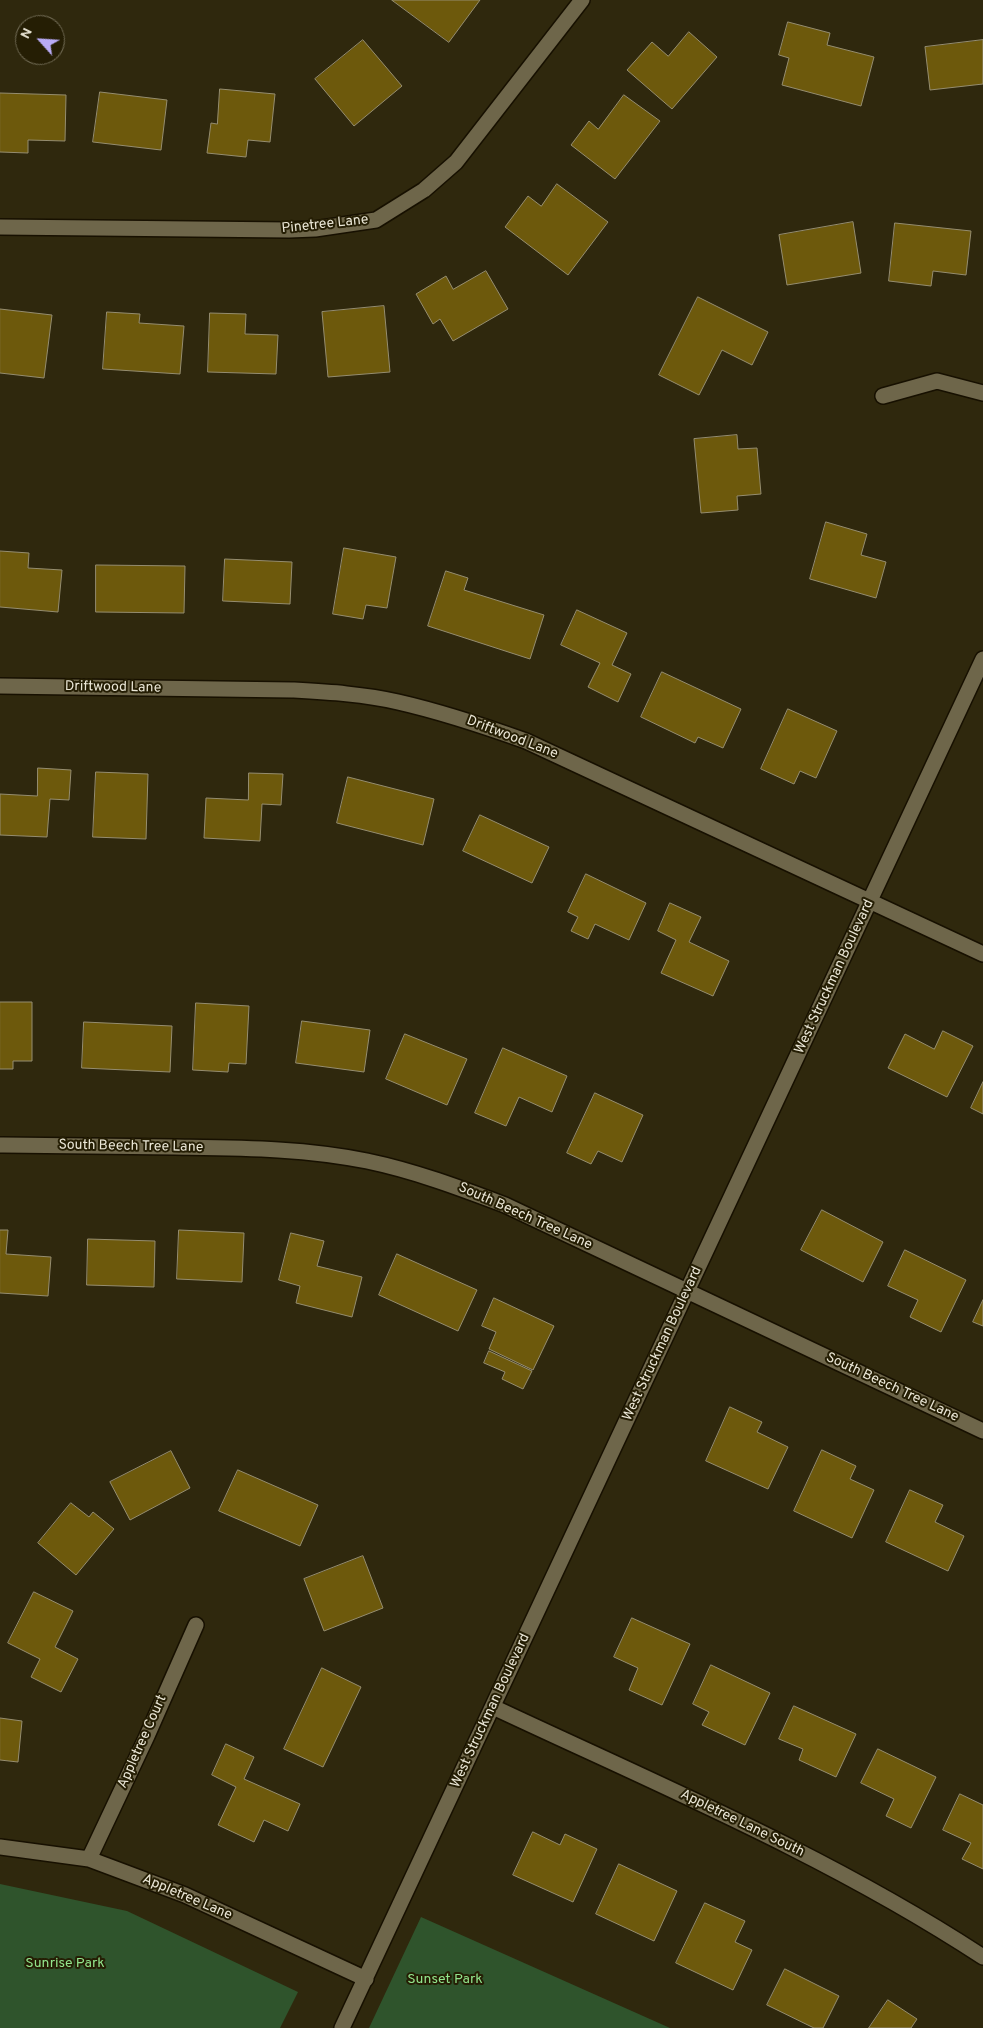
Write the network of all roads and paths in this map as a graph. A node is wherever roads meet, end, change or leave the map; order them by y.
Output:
1 (582, 0) edge
2 (0, 227) edge
3 (983, 393) edge
4 (883, 396) dead end
5 (983, 659) edge
6 (0, 686) edge
7 (871, 902) junction
8 (983, 954) edge
9 (0, 1145) edge
10 (688, 1291) junction
11 (983, 1431) edge
12 (196, 1625) dead end
13 (493, 1707) junction
14 (0, 1847) edge
15 (89, 1859) junction
16 (983, 1957) edge
17 (366, 1979) junction
18 (342, 2028) edge

1 - 2 street, Pinetree Lane
3 - 4 street
5 - 7 street, West Struckman Boulevard
6 - 7 street, Driftwood Lane
7 - 8 street, Driftwood Lane
7 - 10 street, West Struckman Boulevard
9 - 10 street, South Beech Tree Lane
10 - 11 street, South Beech Tree Lane
10 - 13 street, West Struckman Boulevard
12 - 15 street, Appletree Court
13 - 16 street, Appletree Lane South
13 - 17 street, West Struckman Boulevard
14 - 15 street, Appletree Lane
15 - 17 street, Appletree Lane
17 - 18 street, West Struckman Boulevard

